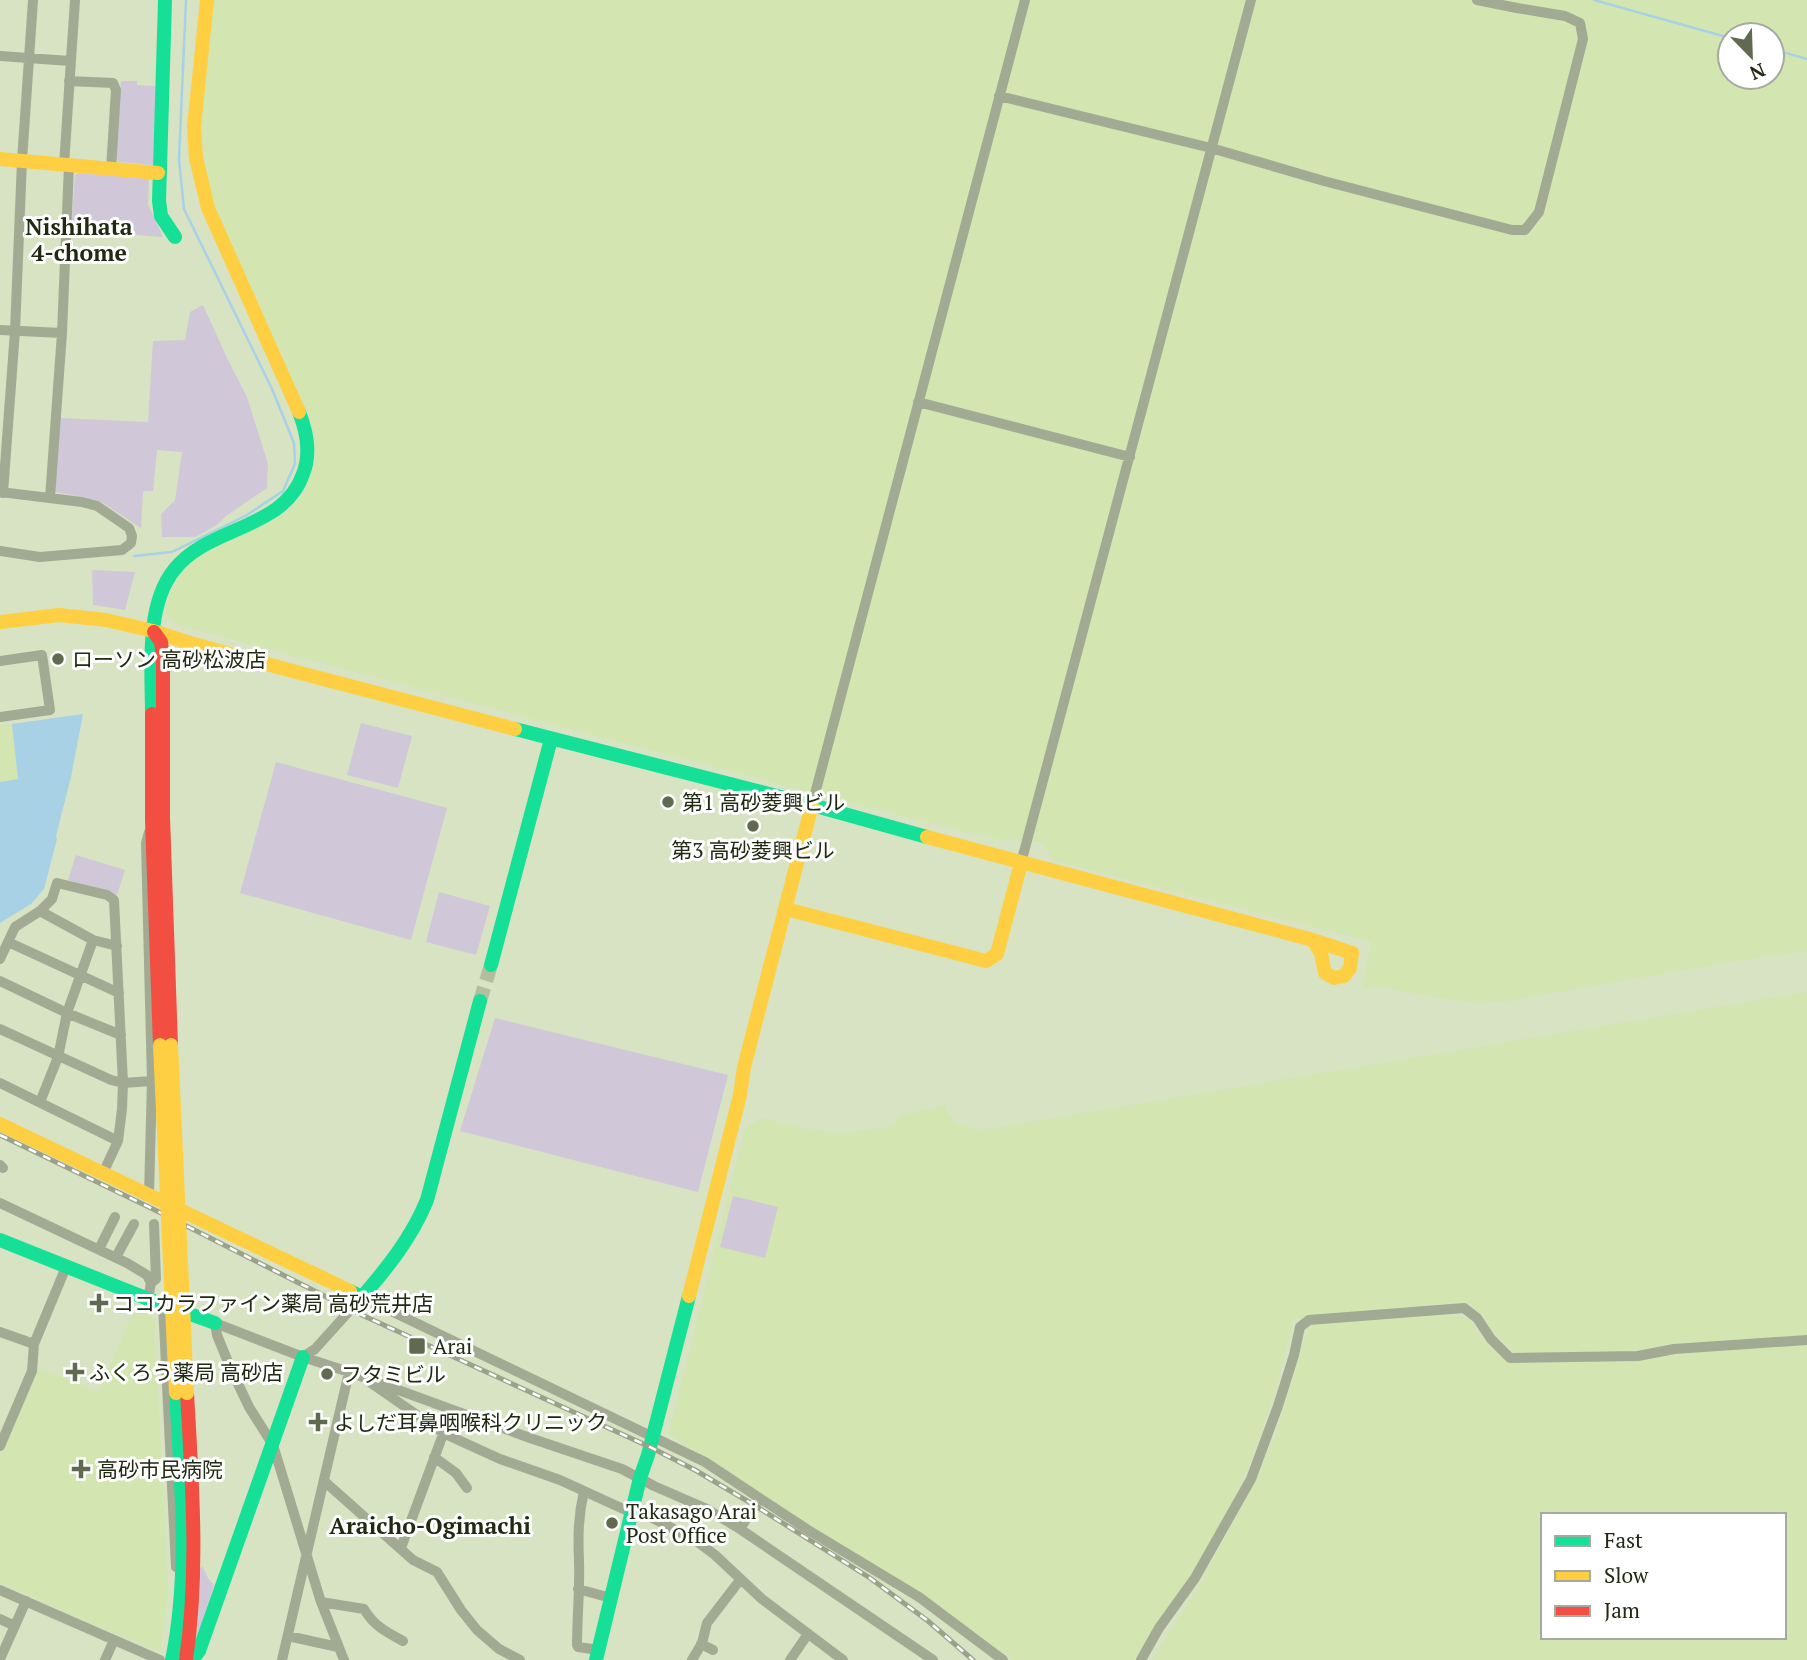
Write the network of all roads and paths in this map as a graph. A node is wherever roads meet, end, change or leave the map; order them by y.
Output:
1 (33, 0) edge
2 (75, 0) edge
3 (165, 0) edge
4 (207, 0) edge
5 (1025, 0) edge
6 (1251, 0) edge
7 (1477, 0) edge
8 (0, 56) edge
9 (29, 58) junction
10 (70, 61) junction
11 (69, 81) junction
12 (999, 96) junction
13 (1211, 148) junction
14 (0, 159) edge
15 (22, 161) junction
16 (67, 165) junction
17 (111, 169) junction
18 (158, 173) junction
19 (175, 237) dead end
20 (0, 330) edge
21 (15, 331) junction
22 (62, 333) junction
23 (918, 402) junction
24 (1130, 457) junction
25 (1, 492) edge
26 (50, 498) junction
27 (0, 551) edge
28 (0, 622) edge
29 (153, 631) junction
30 (0, 661) edge
31 (0, 717) edge
32 (551, 739) junction
33 (812, 805) junction
34 (152, 820) junction
35 (1021, 863) junction
36 (786, 909) junction
37 (40, 911) junction
38 (93, 940) junction
39 (1314, 940) junction
40 (8, 942) junction
41 (117, 946) junction
42 (0, 960) edge
43 (491, 965) tunnel mouth
44 (80, 976) junction
45 (0, 981) edge
46 (119, 993) junction
47 (480, 1002) tunnel mouth
48 (67, 1013) junction
49 (0, 1029) edge
50 (121, 1035) junction
51 (165, 1045) junction
52 (58, 1057) junction
53 (152, 1081) junction
54 (0, 1083) edge
55 (123, 1083) junction
56 (40, 1102) junction
57 (0, 1124) edge
58 (118, 1141) junction
59 (103, 1173) junction
60 (149, 1195) junction
61 (0, 1203) edge
62 (116, 1217) dead end
63 (134, 1224) dead end
64 (154, 1224) dead end
65 (0, 1240) edge
66 (99, 1249) junction
67 (116, 1257) junction
68 (66, 1266) junction
69 (151, 1283) junction
70 (362, 1297) junction
71 (148, 1299) junction
72 (163, 1304) junction
73 (215, 1322) junction
74 (0, 1332) edge
75 (1807, 1340) edge
76 (34, 1344) junction
77 (303, 1357) junction
78 (349, 1372) junction
79 (362, 1376) junction
80 (182, 1393) junction
81 (452, 1409) junction
82 (443, 1433) junction
83 (652, 1436) junction
84 (273, 1445) junction
85 (0, 1446) edge
86 (434, 1457) junction
87 (640, 1478) junction
88 (324, 1481) junction
89 (467, 1488) dead end
90 (584, 1491) junction
91 (759, 1499) junction
92 (633, 1510) junction
93 (740, 1529) junction
94 (401, 1548) junction
95 (307, 1558) junction
96 (740, 1580) junction
97 (578, 1589) junction
98 (0, 1590) edge
99 (181, 1591) junction
100 (611, 1598) junction
101 (26, 1601) junction
102 (321, 1602) junction
103 (0, 1619) edge
104 (15, 1626) junction
105 (808, 1634) junction
106 (288, 1636) junction
107 (114, 1640) junction
108 (403, 1641) dead end
109 (701, 1644) junction
110 (338, 1647) junction
111 (713, 1650) dead end
112 (597, 1655) edge
113 (0, 1659) edge
114 (105, 1660) edge
115 (160, 1660) edge
116 (172, 1660) edge
117 (186, 1660) edge
118 (192, 1660) edge
119 (282, 1660) edge
120 (344, 1660) edge
121 (520, 1660) edge
122 (692, 1660) edge
123 (790, 1660) edge
124 (843, 1660) edge
125 (933, 1660) edge
126 (1003, 1660) edge
127 (1140, 1660) edge

1 - 9 street
2 - 10 street
3 - 18 street
4 - 29 street
5 - 12 street
6 - 13 street
7 - 13 street
8 - 9 street
9 - 10 street
9 - 15 street
10 - 11 street
11 - 16 street
11 - 17 street
12 - 13 street
12 - 23 street
13 - 24 street
14 - 15 street
15 - 16 street
15 - 21 street
16 - 17 street
16 - 22 street
17 - 18 street
18 - 19 street
20 - 21 street
21 - 22 street
21 - 25 street
22 - 26 street
23 - 24 street
23 - 33 street
24 - 35 street
25 - 26 street
26 - 27 street
28 - 29 street
29 - 32 street
29 - 34 street
29 - 51 street
30 - 31 street
32 - 33 street
32 - 43 street
33 - 35 street
33 - 36 street
34 - 51 street
34 - 53 street
35 - 36 street
35 - 39 street
36 - 83 street
37 - 38 street
37 - 40 street
37 - 41 street
38 - 41 street
38 - 44 street
39 - 39 street
40 - 42 street
40 - 44 street
41 - 46 street
44 - 46 street
44 - 48 street
45 - 48 street
46 - 50 street
47 - 70 street
48 - 50 street
48 - 52 street
49 - 52 street
50 - 55 street
51 - 80 street, bridge
52 - 55 street
52 - 56 street
53 - 55 street
53 - 60 street
54 - 56 street
55 - 58 street
56 - 58 street
57 - 59 street
58 - 59 street
59 - 60 street
60 - 70 street
61 - 66 street
62 - 66 street
63 - 67 street
64 - 69 street
65 - 68 street
66 - 67 street
67 - 69 street
68 - 71 street
68 - 76 street
69 - 71 street
70 - 77 street
70 - 83 street
71 - 72 street
72 - 73 street
72 - 99 street
73 - 77 street
73 - 84 street
74 - 76 street
75 - 127 street
76 - 85 street
77 - 78 street
77 - 84 street
78 - 79 street
78 - 88 street
79 - 81 street
79 - 82 street
80 - 99 street
80 - 117 street
81 - 82 street
81 - 87 street
82 - 86 street
82 - 90 street
83 - 87 street
83 - 91 street
84 - 95 street
84 - 118 street
86 - 89 street
86 - 94 street
87 - 92 street
87 - 93 street
88 - 94 street
88 - 95 street
90 - 92 street
90 - 97 street
91 - 93 street
91 - 126 street
92 - 96 street
92 - 100 street
93 - 125 street
94 - 121 street
95 - 102 street
95 - 106 street
96 - 105 street
96 - 109 street
97 - 100 street
97 - 112 street
98 - 101 street
99 - 116 street
100 - 112 street
101 - 104 street
101 - 107 street
102 - 108 street
102 - 110 street
103 - 104 street
104 - 113 street
105 - 123 street
105 - 124 street
106 - 110 street
106 - 119 street
107 - 114 street
107 - 115 street
109 - 111 street
109 - 122 street
110 - 120 street

